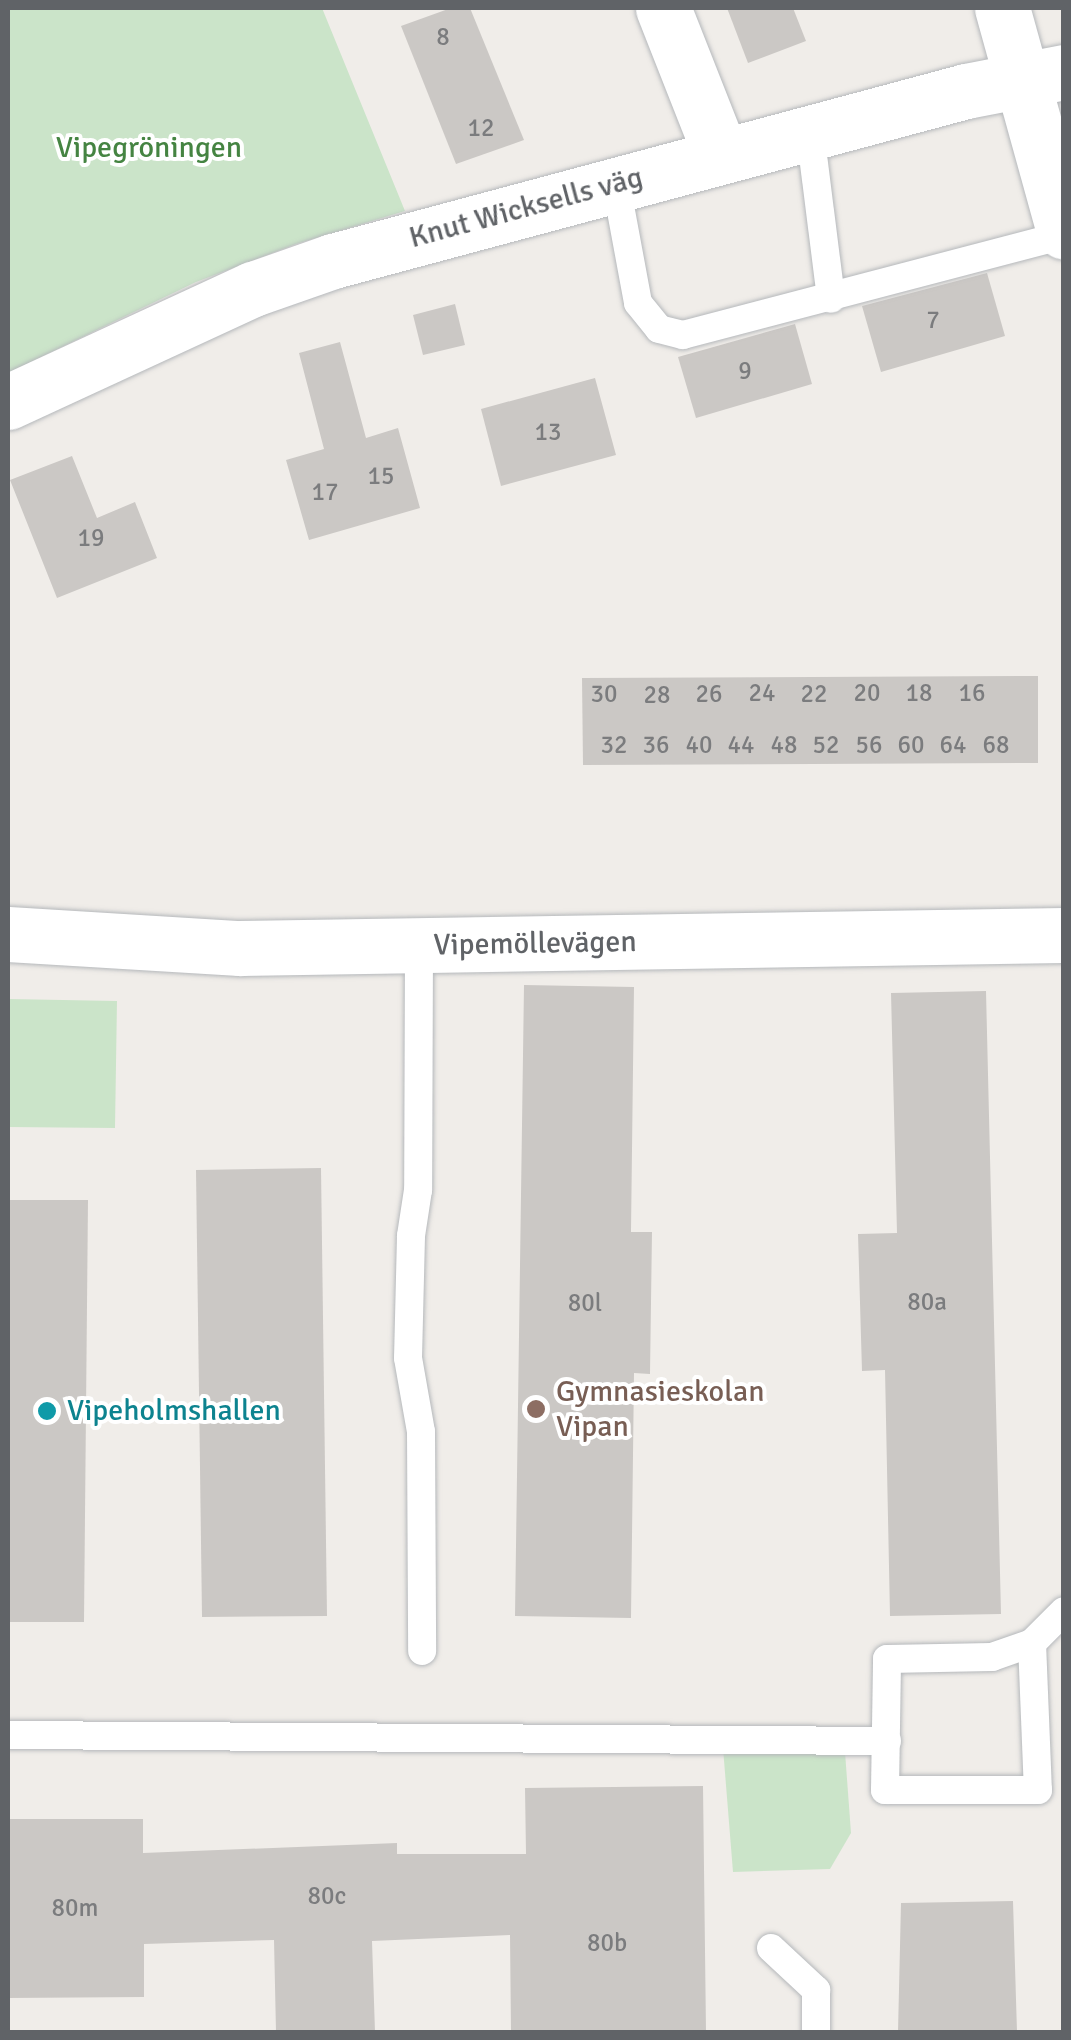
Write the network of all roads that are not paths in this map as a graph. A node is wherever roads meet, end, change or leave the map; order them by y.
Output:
1 (663, 8) edge
2 (1002, 8) edge
3 (1042, 76) edge
4 (810, 132) junction
5 (721, 155) junction
6 (616, 184) junction
7 (1064, 233) edge
8 (831, 299) junction
9 (8, 402) edge
10 (8, 934) edge
11 (1064, 934) edge
12 (419, 946) junction
13 (1064, 1611) edge
14 (1032, 1643) junction
15 (422, 1651) dead end
16 (8, 1735) edge
17 (887, 1741) junction
18 (771, 1948) dead end
19 (816, 2032) edge

1 - 5 street
2 - 3 street
3 - 4 street, Knut Wicksells väg
3 - 7 street
4 - 5 street, Knut Wicksells väg
4 - 8 lane
5 - 6 street, Knut Wicksells väg
6 - 8 lane
6 - 9 street, Knut Wicksells väg
7 - 8 lane
10 - 12 street, Vipemöllevägen
11 - 12 street, Vipemöllevägen
12 - 15 lane
13 - 14 lane
14 - 17 lane
14 - 17 lane
16 - 17 lane
18 - 19 lane

